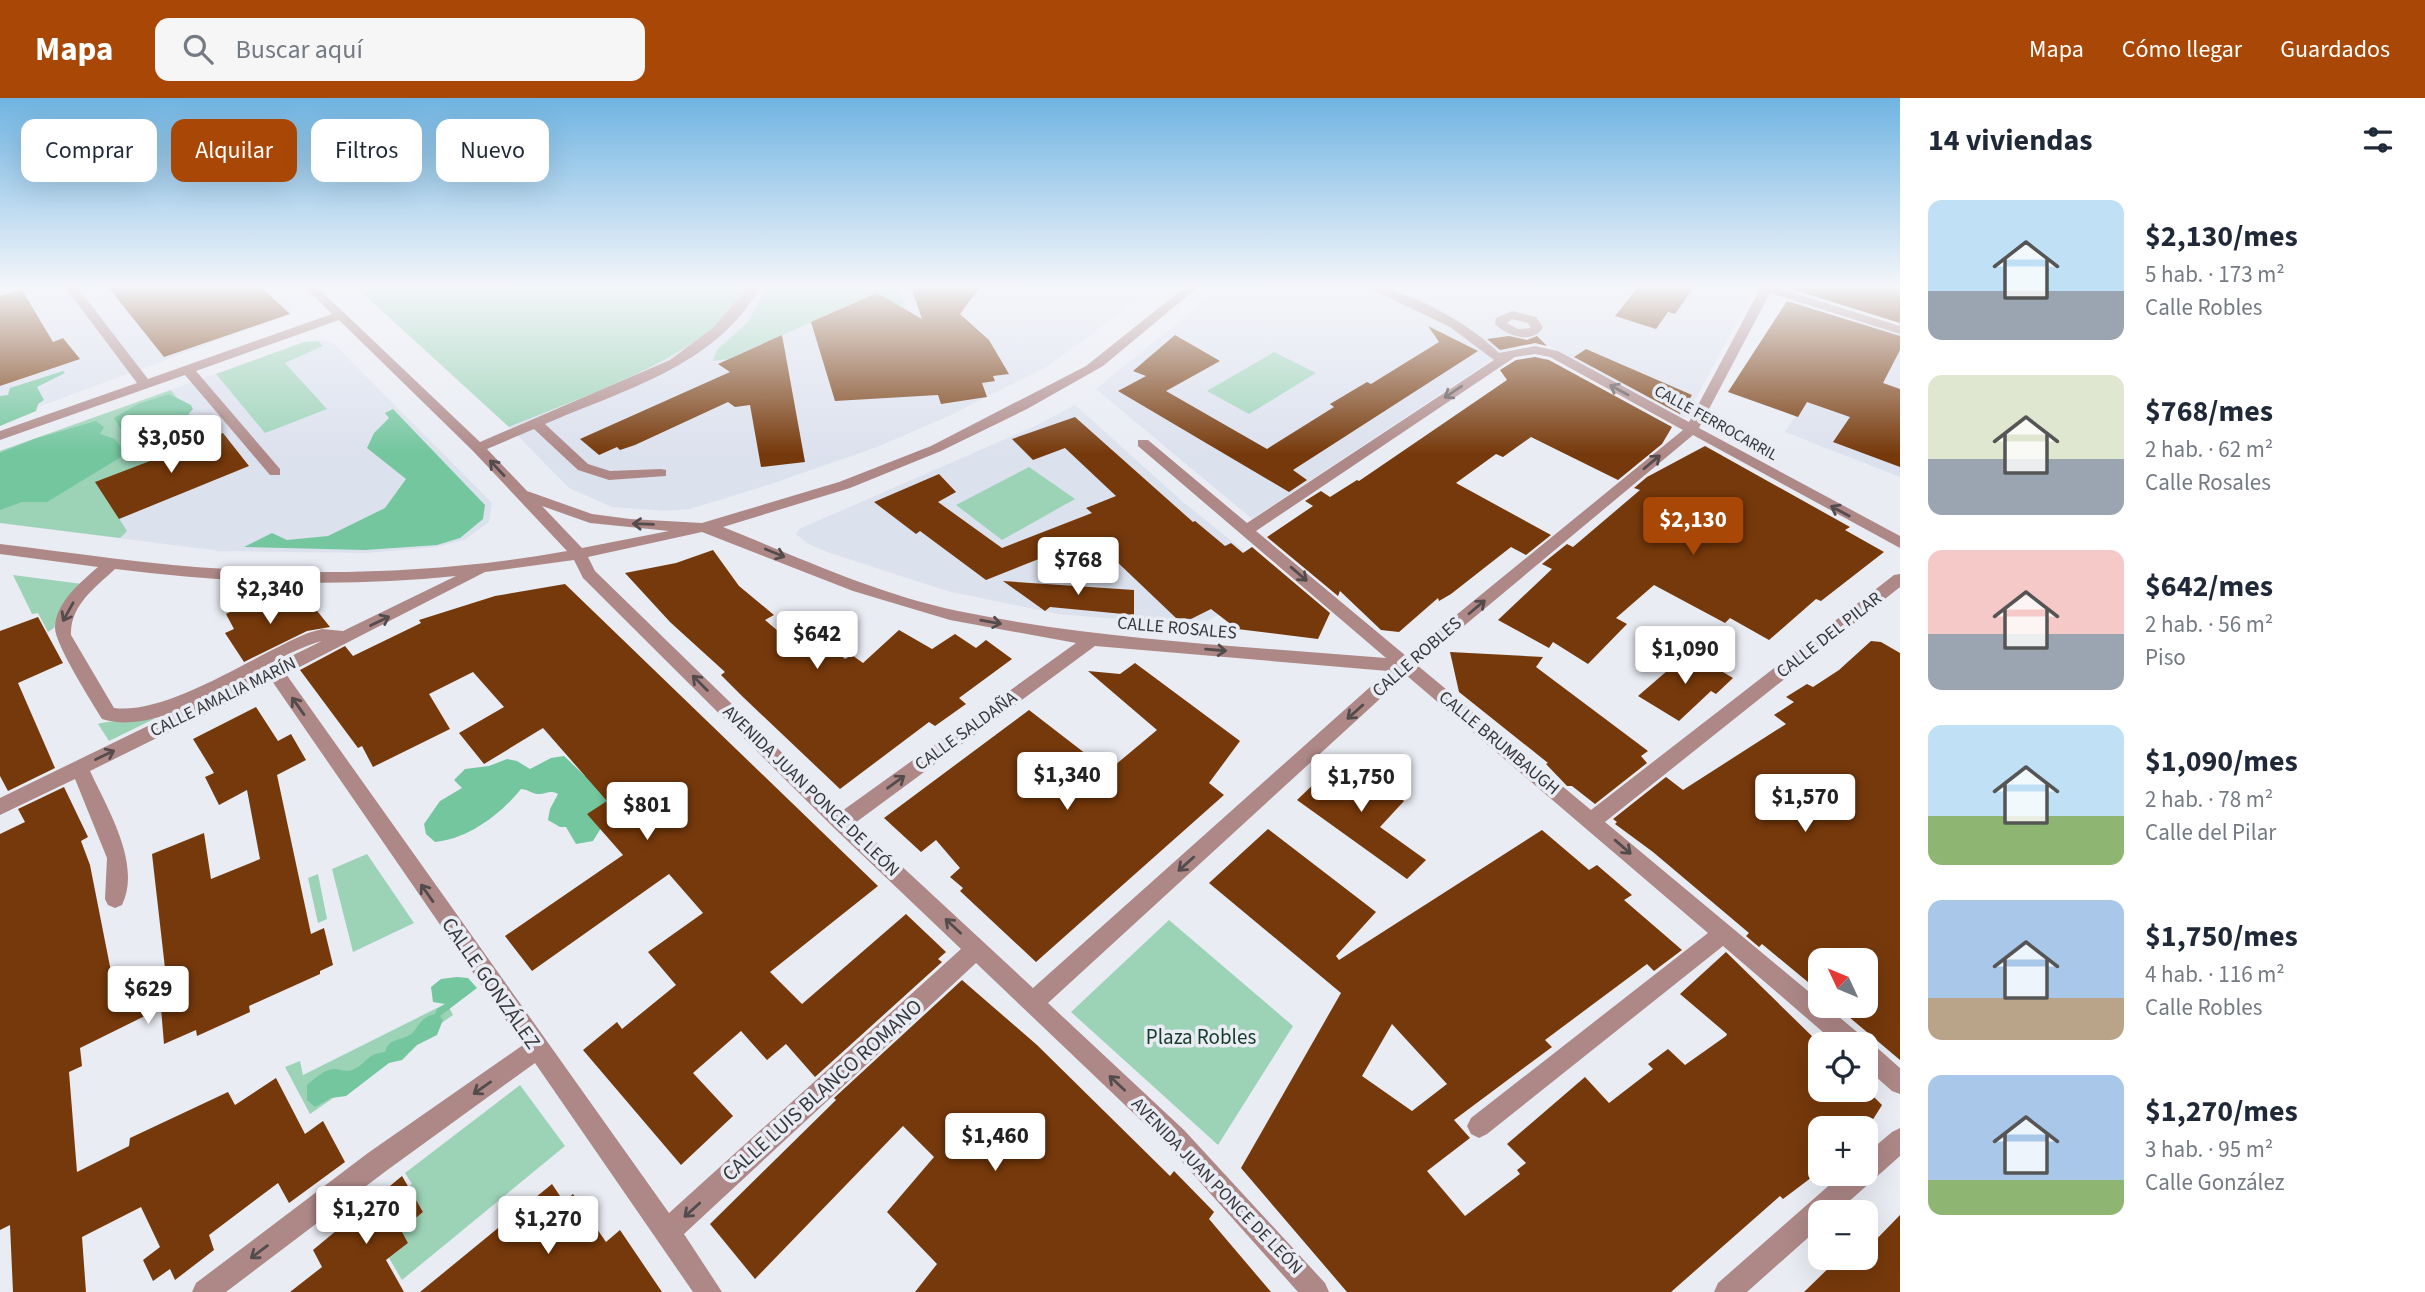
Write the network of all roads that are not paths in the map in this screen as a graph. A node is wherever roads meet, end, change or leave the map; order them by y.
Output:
1 (114, 343) edge
2 (264, 343) edge
3 (367, 343) edge
4 (704, 343) edge
5 (1123, 343) edge
6 (1484, 343) edge
7 (1736, 343) edge
8 (1510, 355) junction
9 (188, 370) junction
10 (145, 384) junction
11 (536, 423) junction
12 (1690, 430) junction
13 (0, 436) edge
14 (1143, 443) dead end
15 (478, 449) junction
16 (275, 472) dead end
17 (661, 473) dead end
18 (521, 494) junction
19 (711, 528) junction
20 (1247, 530) junction
21 (1900, 543) edge
22 (0, 549) edge
23 (578, 553) junction
24 (113, 562) junction
25 (484, 568) junction
26 (1900, 579) edge
27 (346, 637) junction
28 (1092, 640) junction
29 (1405, 666) junction
30 (275, 672) junction
31 (79, 768) junction
32 (0, 807) edge
33 (1593, 820) junction
34 (841, 822) junction
35 (115, 899) dead end
36 (1724, 933) junction
37 (977, 948) junction
38 (1032, 1003) junction
39 (1840, 1032) edge
40 (537, 1048) junction
41 (1878, 1064) edge
42 (1900, 1083) edge
43 (1479, 1126) dead end
44 (1900, 1140) edge
45 (1878, 1159) edge
46 (1847, 1186) edge
47 (667, 1232) junction
48 (220, 1287) edge
49 (709, 1292) edge
50 (1316, 1292) edge
51 (1727, 1292) edge

1 - 10 street
2 - 9 street
3 - 15 street, AVENIDA JUAN PONCE DE LEÓN
4 - 11 street
5 - 19 street
6 - 8 street
7 - 12 street, CALLE ROBLES
12 -> 8 street, CALLE FERROCARRIL
8 -> 20 street
9 - 10 street
9 - 16 street
10 - 13 street
11 - 15 street
11 - 17 street
21 -> 12 street, CALLE FERROCARRIL
29 -> 12 street, CALLE ROBLES
14 - 20 street, CALLE BRUMBAUGH
18 -> 15 street, AVENIDA JUAN PONCE DE LEÓN
19 -> 18 street
18 - 23 street, AVENIDA JUAN PONCE DE LEÓN
19 - 23 street
19 -> 28 street, CALLE ROSALES
20 -> 29 street, CALLE BRUMBAUGH
22 - 24 street
23 - 25 street
34 -> 23 street, AVENIDA JUAN PONCE DE LEÓN
24 - 25 street
24 -> 27 street
27 -> 25 street, CALLE AMALIA MARÍN
26 - 33 street, CALLE DEL PILAR
27 - 30 street, CALLE AMALIA MARÍN
28 -> 29 street, CALLE ROSALES
34 -> 28 street, CALLE SALDAÑA
29 - 33 street, CALLE BRUMBAUGH
29 -> 38 street, CALLE ROBLES
31 -> 30 street, CALLE AMALIA MARÍN
40 -> 30 street, CALLE GONZÁLEZ
31 - 32 street, CALLE AMALIA MARÍN
31 - 35 street
33 -> 36 street, CALLE BRUMBAUGH
37 -> 34 street, AVENIDA JUAN PONCE DE LEÓN
36 - 39 street, CALLE BRUMBAUGH
36 - 43 street
37 - 38 street, AVENIDA JUAN PONCE DE LEÓN
37 -> 47 street, CALLE LUIS BLANCO ROMANO
50 -> 38 street, AVENIDA JUAN PONCE DE LEÓN
40 - 47 street, CALLE GONZÁLEZ
40 -> 48 street
41 - 42 street
44 - 45 street
46 - 51 street
47 - 49 street, CALLE GONZÁLEZ

